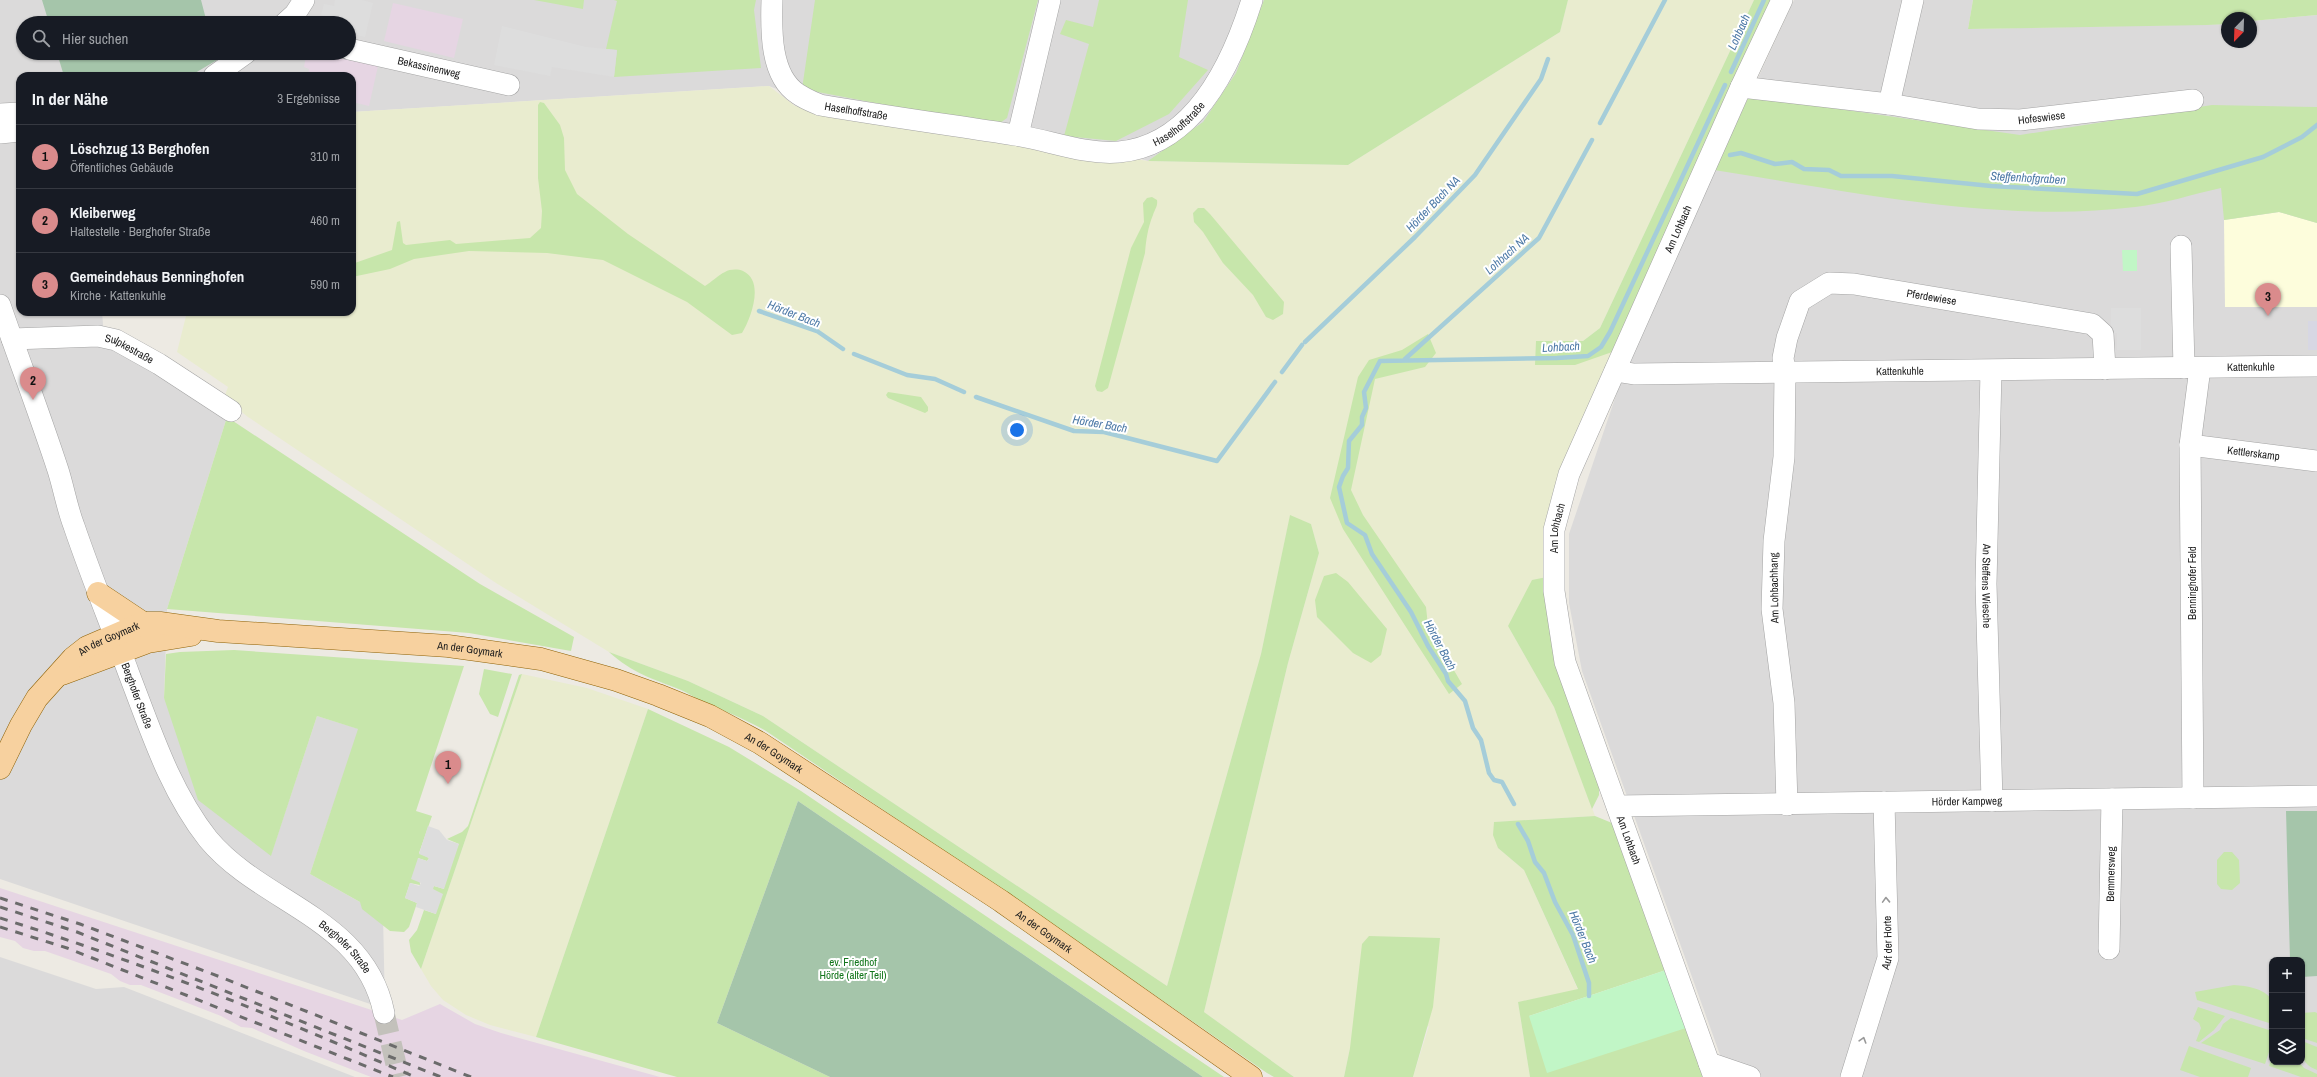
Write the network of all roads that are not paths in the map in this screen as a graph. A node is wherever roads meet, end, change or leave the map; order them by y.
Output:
1 (772, 0) edge
2 (1050, 0) edge
3 (1252, 0) edge
4 (1782, 0) edge
5 (1913, 0) edge
6 (356, 51) edge
7 (236, 60) edge
8 (220, 72) edge
9 (509, 85) dead end
10 (1741, 87) junction
11 (2193, 100) dead end
12 (1890, 104) junction
13 (16, 113) edge
14 (0, 114) edge
15 (16, 131) edge
16 (0, 133) edge
17 (1018, 135) junction
18 (2181, 246) dead end
19 (0, 305) edge
20 (7, 333) edge
21 (2317, 366) edge
22 (2192, 368) junction
23 (2105, 369) junction
24 (1616, 371) junction
25 (1992, 371) junction
26 (1785, 372) junction
27 (230, 411) dead end
28 (2190, 445) junction
29 (2317, 461) edge
30 (98, 593) junction
31 (143, 623) junction
32 (218, 631) junction
33 (117, 644) junction
34 (0, 768) edge
35 (2317, 796) edge
36 (2193, 798) junction
37 (2112, 799) junction
38 (1992, 801) junction
39 (1884, 802) junction
40 (1787, 805) junction
41 (1617, 806) junction
42 (2109, 950) dead end
43 (384, 1013) tunnel mouth
44 (1711, 1070) edge
45 (1252, 1077) edge
46 (1750, 1077) edge
47 (1851, 1077) edge

1 - 17 street, Haselhoffstraße
2 - 17 street
3 - 17 street, Haselhoffstraße
4 - 10 street, Am Lohbach
5 - 12 street
6 - 9 street, Bekassinenweg
7 - 8 street
10 - 12 street, Hofeswiese
10 - 24 street, Am Lohbach
11 - 12 street, Hofeswiese
13 - 14 street
15 - 16 street
18 - 22 street
19 - 20 street, Berghofer Straße
20 - 27 street, Sulpkestraße
20 - 30 street, Berghofer Straße
21 - 22 street, Kattenkuhle
22 - 23 street, Kattenkuhle
22 - 28 street, Benninghofer Feld
23 - 25 street, Kattenkuhle
23 - 26 street, Pferdewiese
24 - 26 street, Kattenkuhle
24 - 41 street, Am Lohbach
25 - 26 street, Kattenkuhle
25 - 38 street, An Steffens Wiesche
26 - 40 street, Am Lohbachhang
28 - 29 street, Kettlerskamp
28 - 36 street, Benninghofer Feld
30 - 31 main road
30 - 33 street, Berghofer Straße
31 - 32 main road, An der Goymark
31 - 33 main road, An der Goymark
32 - 33 main road, An der Goymark
32 - 45 main road, An der Goymark
33 - 34 main road, An der Goymark
33 - 43 street, Berghofer Straße
35 - 36 street, Hörder Kampweg
36 - 37 street, Hörder Kampweg
37 - 38 street, Hörder Kampweg
37 - 42 street, Bemmersweg
38 - 39 street, Hörder Kampweg
39 - 40 street, Hörder Kampweg
47 -> 39 street, Auf der Horte
40 - 41 street, Hörder Kampweg
41 - 44 street, Am Lohbach
44 - 46 street

